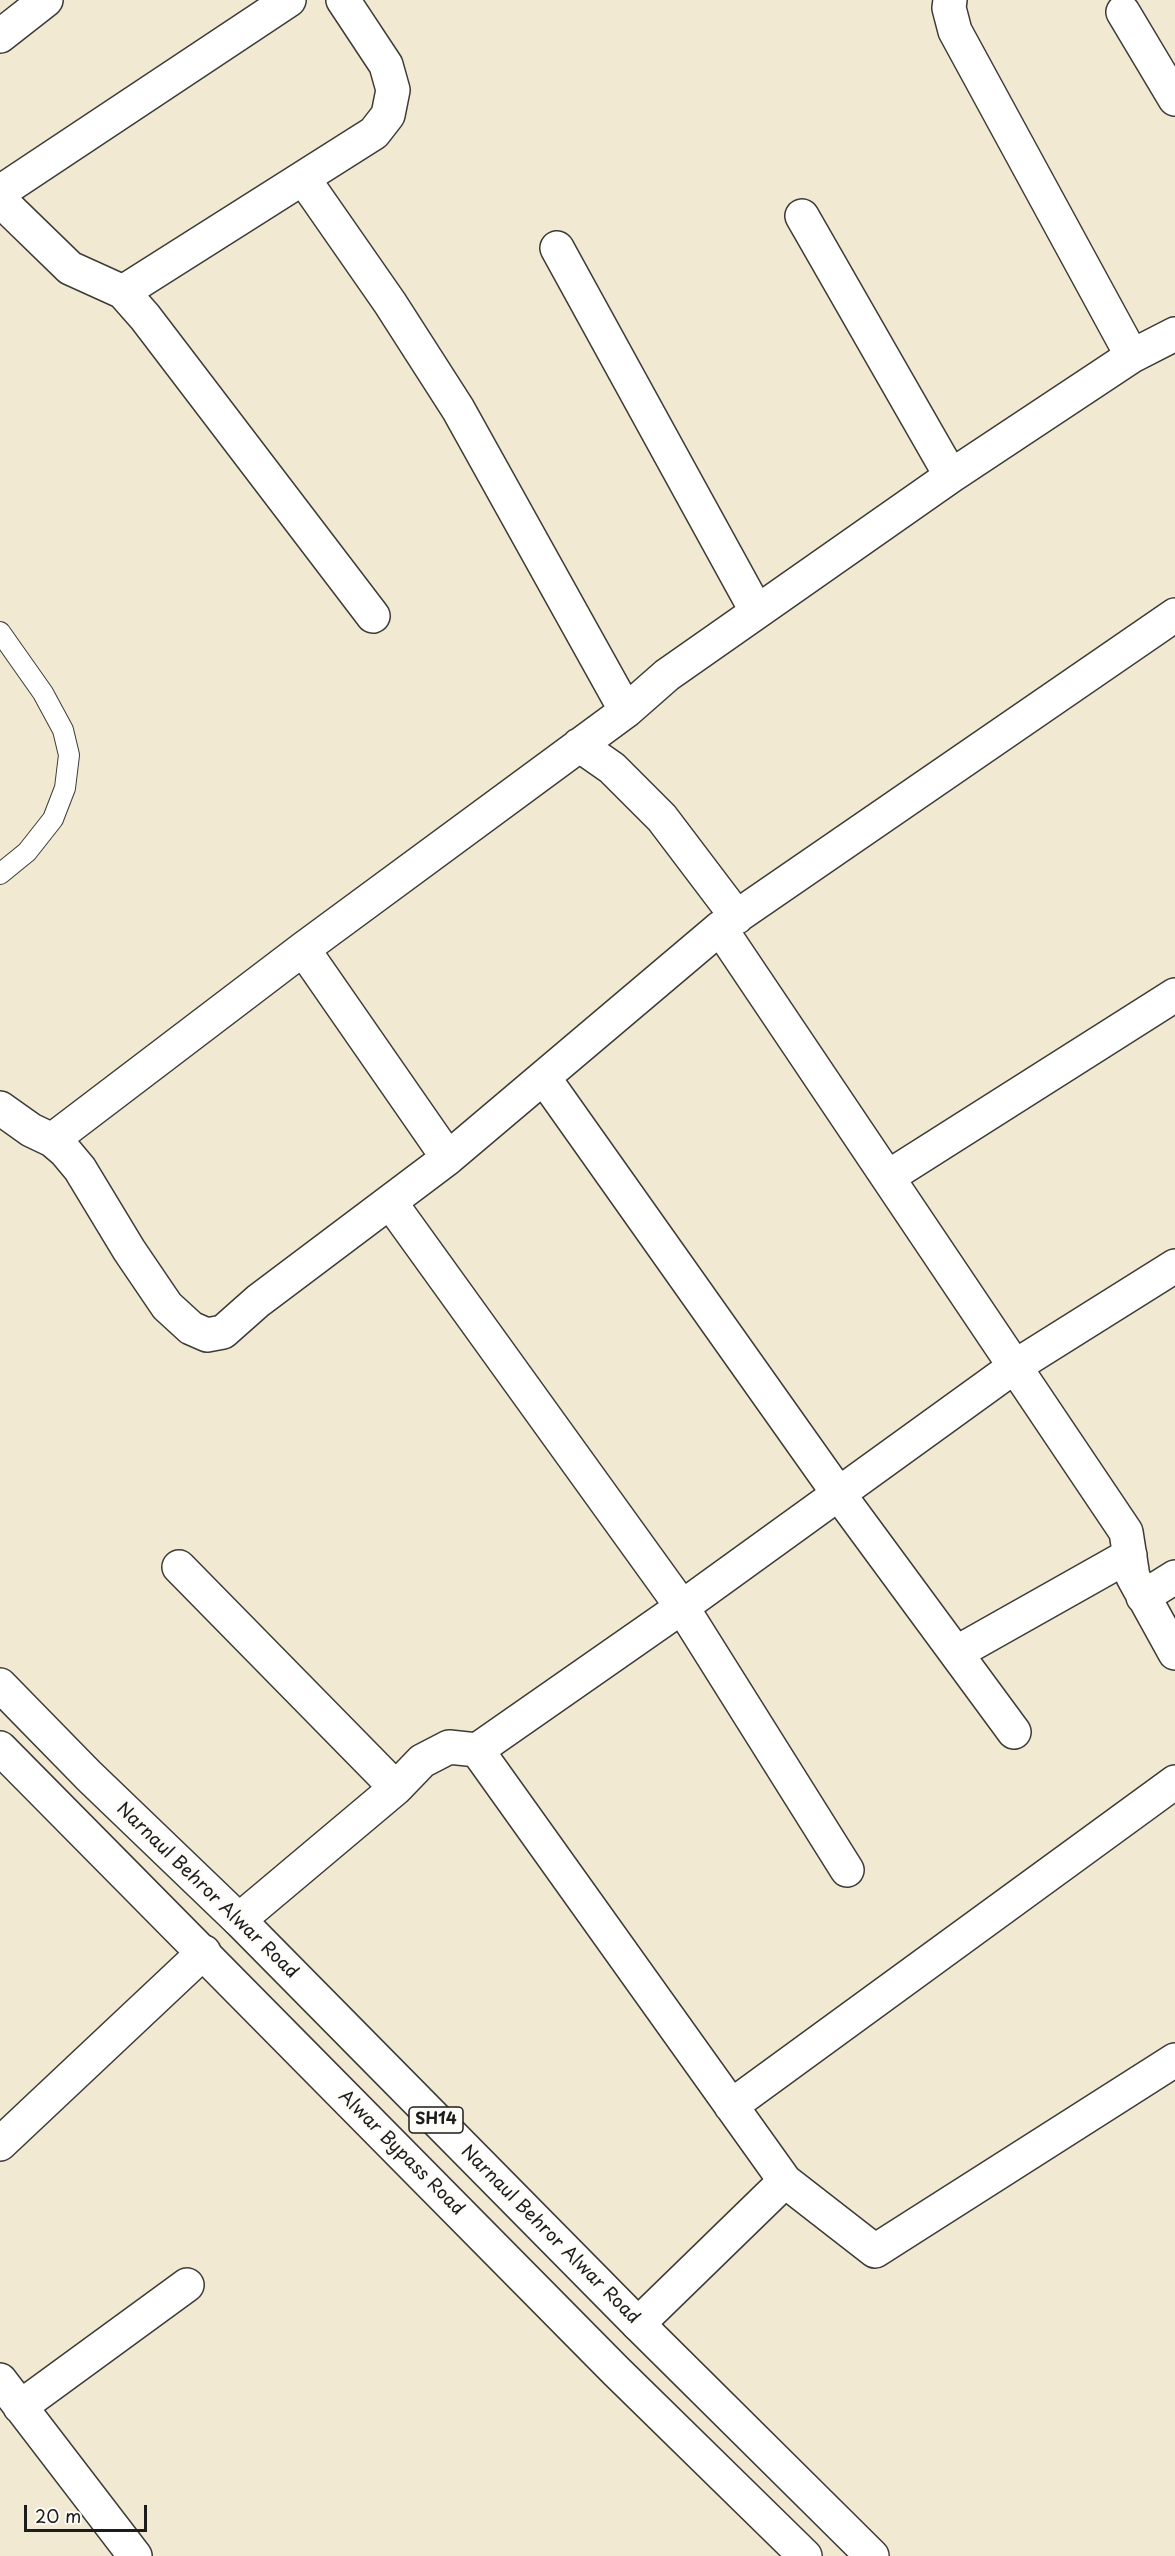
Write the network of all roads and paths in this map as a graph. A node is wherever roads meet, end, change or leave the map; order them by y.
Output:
1 (46, 0) edge
2 (289, 0) edge
3 (343, 0) edge
4 (950, 0) edge
5 (1123, 12) dead end
6 (0, 36) edge
7 (1175, 99) edge
8 (303, 178) junction
9 (0, 192) edge
10 (0, 200) edge
11 (802, 216) dead end
12 (556, 248) dead end
13 (123, 292) junction
14 (1175, 334) edge
15 (1132, 356) junction
16 (951, 476) junction
17 (757, 612) junction
18 (373, 615) dead end
19 (1175, 615) edge
20 (0, 632) edge
21 (626, 711) junction
22 (579, 745) junction
23 (0, 874) edge
24 (729, 923) junction
25 (303, 950) junction
26 (1175, 995) edge
27 (544, 1078) junction
28 (0, 1108) edge
29 (52, 1140) junction
30 (448, 1158) junction
31 (888, 1177) junction
32 (390, 1202) junction
33 (1175, 1266) edge
34 (1014, 1366) junction
35 (838, 1492) junction
36 (1130, 1555) junction
37 (179, 1567) dead end
38 (1175, 1577) edge
39 (1143, 1597) junction
40 (682, 1607) junction
41 (956, 1653) junction
42 (1175, 1653) edge
43 (0, 1685) edge
44 (1014, 1732) dead end
45 (0, 1748) edge
46 (477, 1750) junction
47 (1175, 1782) edge
48 (396, 1788) junction
49 (847, 1870) dead end
50 (239, 1920) junction
51 (204, 1952) junction
52 (1175, 2060) edge
53 (731, 2106) junction
54 (0, 2144) edge
55 (785, 2181) junction
56 (187, 2285) dead end
57 (638, 2324) junction
58 (0, 2380) edge
59 (20, 2407) junction
60 (135, 2556) edge
61 (805, 2556) edge
62 (872, 2556) edge

1 - 6 street
2 - 9 street
3 - 8 street
4 - 15 street
5 - 7 street
8 - 13 street
8 - 21 street
10 - 13 street
11 - 16 street
12 - 17 street
13 - 18 street
14 - 15 street
15 - 16 street
16 - 17 street
17 - 21 street
19 - 24 street
20 - 23 lane
21 - 22 street
22 - 24 street
22 - 25 street
24 - 27 street
24 - 31 street
25 - 29 street
25 - 30 street
26 - 31 street
27 - 30 street
27 - 35 street
28 - 29 street
29 - 32 street
30 - 32 street
31 - 34 street
32 - 40 street
33 - 34 street
34 - 35 street
34 - 36 street
35 - 40 street
35 - 41 street
36 - 39 street
36 - 41 street
37 - 48 street
38 - 39 street
39 - 42 street
40 - 46 street
40 - 49 street
41 - 44 street
43 - 50 street, Narnaul Behror Alwar Road / SH14
45 - 51 street, Alwar Bypass Road / SH14
46 - 48 street
46 - 53 street
47 - 53 street
48 - 50 street
50 - 57 street, Narnaul Behror Alwar Road / SH14
51 - 54 street
51 - 61 street, Alwar Bypass Road / SH14
52 - 55 street
53 - 55 street
55 - 57 street
56 - 59 street
57 - 62 street, Narnaul Behror Alwar Road / SH14
58 - 59 street
59 - 60 street

